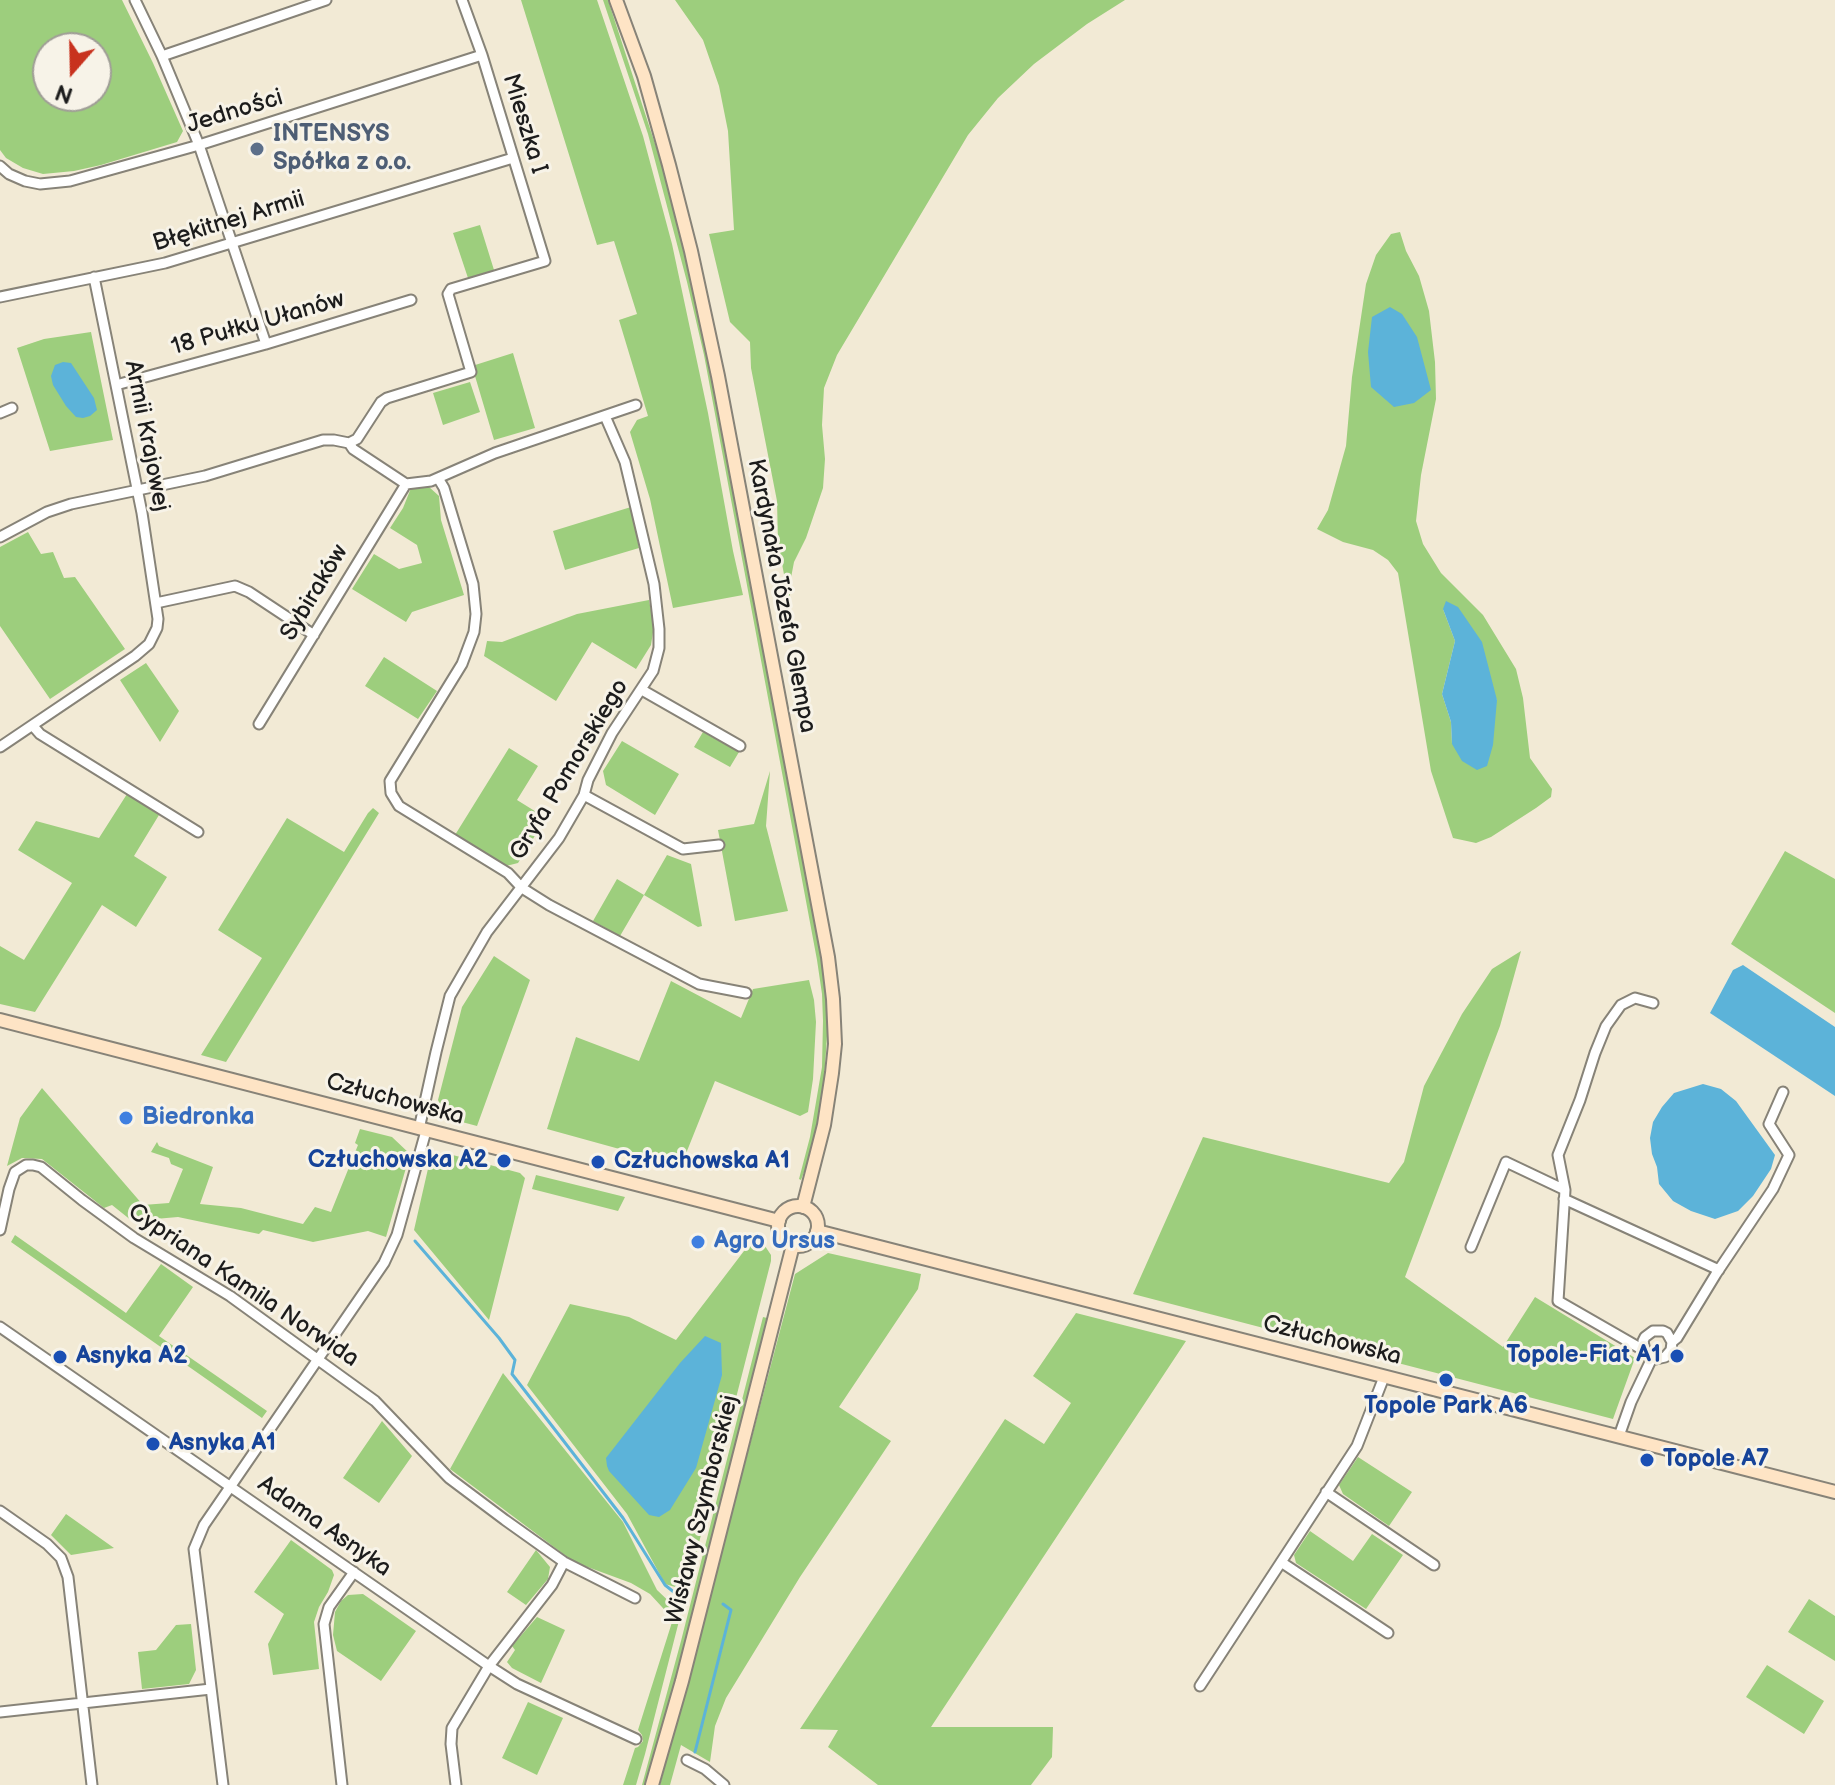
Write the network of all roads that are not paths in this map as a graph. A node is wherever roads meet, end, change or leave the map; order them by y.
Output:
1 (135, 0) edge
2 (326, 0) edge
3 (462, 0) edge
4 (616, 0) edge
5 (482, 55) junction
6 (162, 56) junction
7 (199, 145) junction
8 (513, 158) junction
9 (0, 166) edge
10 (232, 242) junction
11 (94, 277) junction
12 (0, 297) edge
13 (411, 300) dead end
14 (266, 344) junction
15 (116, 385) junction
16 (636, 405) dead end
17 (12, 408) dead end
18 (0, 413) edge
19 (605, 416) junction
20 (349, 443) junction
21 (438, 478) junction
22 (406, 484) junction
23 (138, 490) junction
24 (0, 537) edge
25 (156, 603) junction
26 (314, 635) junction
27 (642, 690) junction
28 (259, 724) dead end
29 (33, 726) junction
30 (740, 746) dead end
31 (0, 747) edge
32 (584, 795) junction
33 (198, 832) dead end
34 (719, 845) dead end
35 (522, 888) junction
36 (746, 993) dead end
37 (1653, 1003) dead end
38 (0, 1020) edge
39 (1783, 1092) dead end
40 (423, 1130) junction
41 (1565, 1194) junction
42 (803, 1207) junction
43 (779, 1221) junction
44 (0, 1230) edge
45 (817, 1231) junction
46 (793, 1245) junction
47 (1471, 1247) dead end
48 (1719, 1270) junction
49 (0, 1327) edge
50 (1672, 1342) junction
51 (1648, 1354) junction
52 (318, 1359) junction
53 (1384, 1377) junction
54 (1619, 1436) junction
55 (231, 1486) junction
56 (1326, 1492) junction
57 (1835, 1492) edge
58 (0, 1511) edge
59 (564, 1562) junction
60 (1281, 1562) junction
61 (1434, 1565) dead end
62 (354, 1572) junction
63 (635, 1598) dead end
64 (1388, 1633) dead end
65 (489, 1666) junction
66 (1200, 1686) dead end
67 (211, 1689) junction
68 (82, 1704) junction
69 (0, 1712) edge
70 (636, 1739) dead end
71 (687, 1760) dead end
72 (92, 1785) edge
73 (223, 1785) edge
74 (342, 1785) edge
75 (456, 1785) edge
76 (652, 1785) edge
77 (724, 1785) edge

1 - 6 street
2 - 6 street
3 - 5 street, Mieszka I
4 - 42 main road, Kardynała Józefa Glempa
5 - 7 street, Jedności
5 - 8 street, Mieszka I
6 - 7 street
7 - 9 street, Jedności
7 - 10 street
8 - 10 street, Błękitnej Armii
8 - 20 street, Mieszka I
10 - 11 street, Błękitnej Armii
10 - 14 street
11 - 12 street, Błękitnej Armii
11 - 15 street, Armii Krajowej
13 - 14 street, 18 Pułku Ułanów
14 - 15 street, 18 Pułku Ułanów
15 - 23 street, Armii Krajowej
16 - 19 street
17 - 18 street
19 - 21 street
19 - 27 street, Gryfa Pomorskiego
20 - 22 street
20 - 23 street
21 - 22 street
21 - 35 street
22 - 26 street, Sybiraków
23 - 24 street
23 - 25 street, Armii Krajowej
25 - 26 street
25 - 29 street, Armii Krajowej
26 - 28 street, Sybiraków
27 - 30 street
27 - 32 street, Gryfa Pomorskiego
29 - 31 street, Armii Krajowej
29 - 33 street
32 - 34 street
32 - 35 street, Gryfa Pomorskiego
35 - 36 street
35 - 40 street, Gryfa Pomorskiego
37 - 41 street
38 - 40 main road, Człuchowska
39 - 48 street
40 - 43 main road, Człuchowska
40 - 52 street, Gryfa Pomorskiego
41 - 47 street
41 - 48 street
41 - 51 street
42 - 43 main road
42 - 45 main road
43 - 46 main road
44 - 52 street, Cypriana Kamila Norwida
45 - 46 main road
45 - 53 main road, Człuchowska
46 - 76 main road, Wisławy Szymborskiej
48 - 50 street
49 - 55 street, Adama Asnyka
50 - 51 street
50 - 51 street
51 - 54 street
52 - 55 street, Gryfa Pomorskiego
52 - 59 street, Cypriana Kamila Norwida
53 - 54 main road, Człuchowska
53 - 56 street
54 - 57 main road, Człuchowska
55 - 62 street, Adama Asnyka
55 - 67 street, Gryfa Pomorskiego
56 - 60 street
56 - 61 street
58 - 68 street
59 - 63 street, Cypriana Kamila Norwida
59 - 65 street
60 - 64 street
60 - 66 street
62 - 65 street, Adama Asnyka
62 - 74 street
65 - 70 street, Adama Asnyka
65 - 75 street
67 - 68 street
67 - 73 street, Gryfa Pomorskiego
68 - 69 street
68 - 72 street
71 - 77 street

